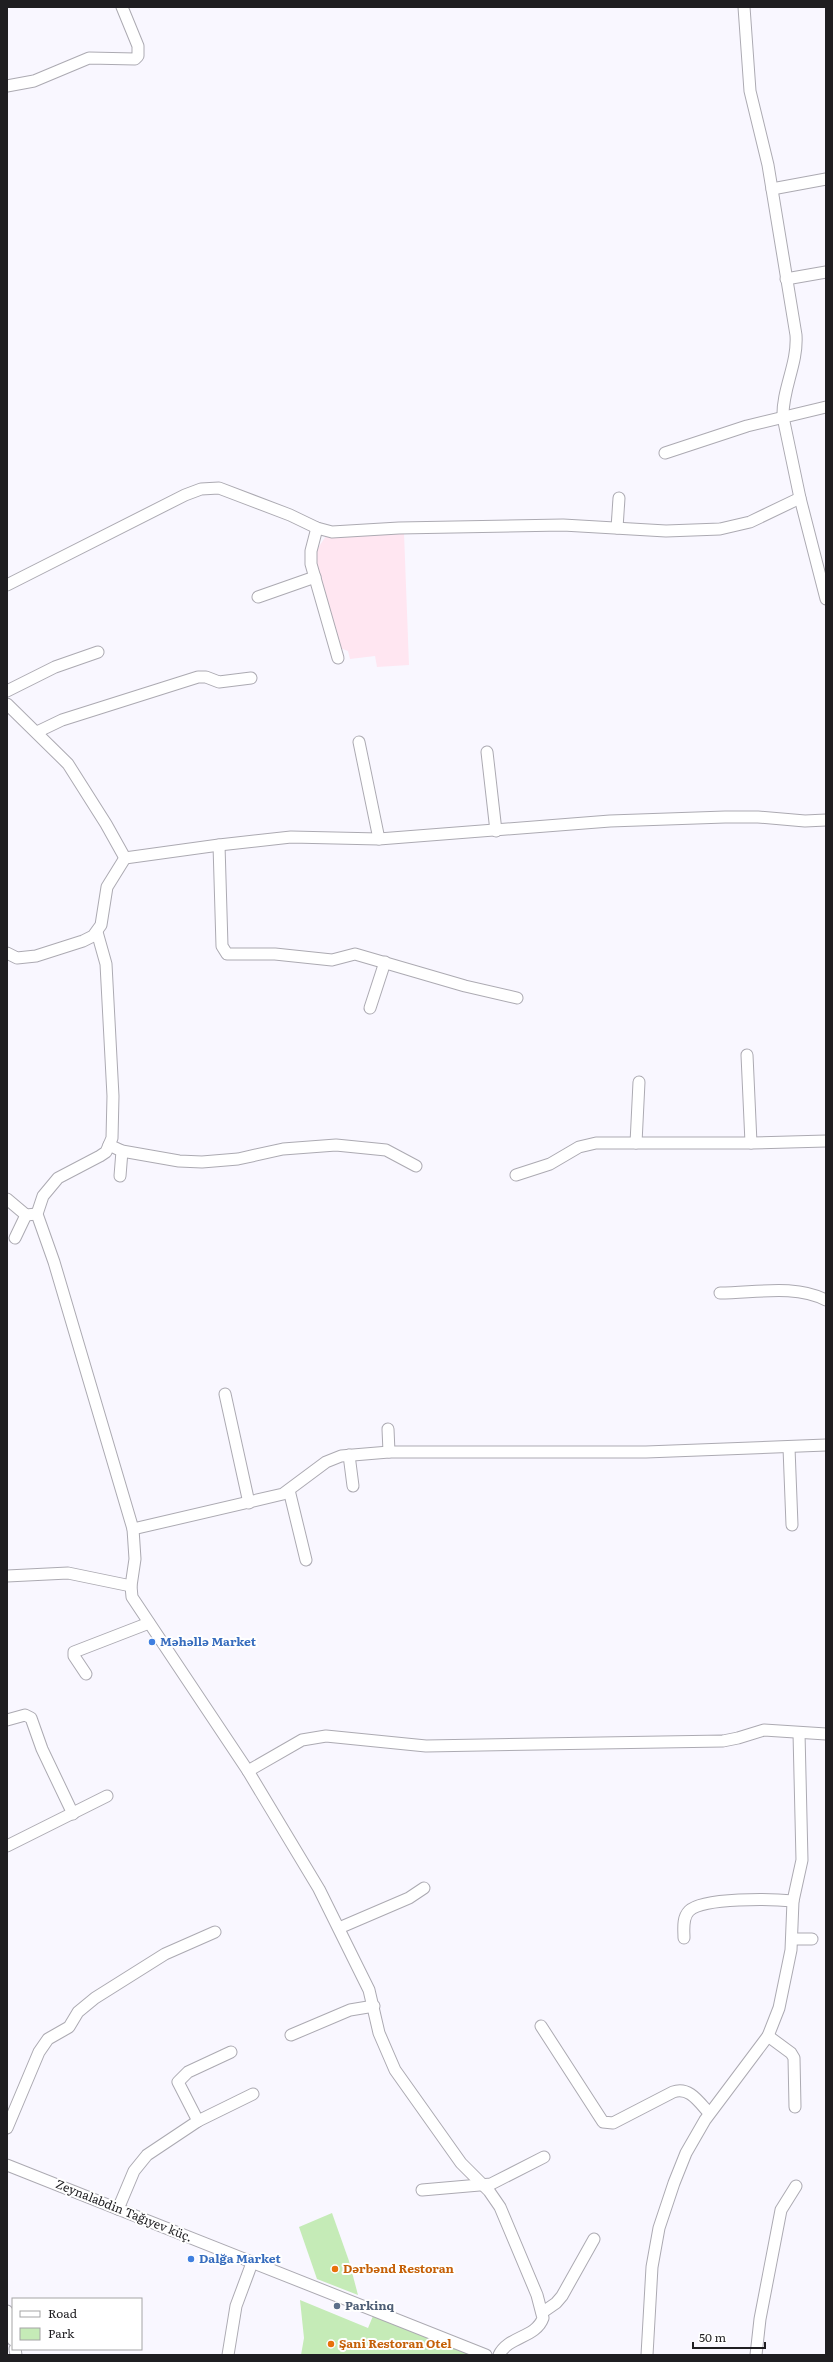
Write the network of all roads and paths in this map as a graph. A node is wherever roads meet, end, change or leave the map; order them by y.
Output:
1 (122, 7) edge
2 (744, 7) edge
3 (7, 86) edge
4 (826, 179) edge
5 (772, 189) junction
6 (826, 272) edge
7 (786, 279) junction
8 (826, 407) edge
9 (784, 417) junction
10 (666, 453) dead end
11 (618, 498) dead end
12 (800, 498) junction
13 (317, 528) junction
14 (617, 528) junction
15 (315, 578) junction
16 (7, 584) edge
17 (258, 597) dead end
18 (826, 599) edge
19 (98, 652) dead end
20 (338, 658) dead end
21 (251, 678) dead end
22 (7, 691) edge
23 (7, 704) edge
24 (37, 732) junction
25 (359, 742) dead end
26 (487, 752) dead end
27 (826, 820) edge
28 (496, 831) junction
29 (379, 839) junction
30 (219, 845) junction
31 (125, 858) junction
32 (97, 932) junction
33 (9, 958) edge
34 (385, 962) junction
35 (517, 998) dead end
36 (370, 1008) dead end
37 (747, 1055) dead end
38 (639, 1082) dead end
39 (826, 1141) edge
40 (636, 1143) junction
41 (751, 1143) junction
42 (110, 1145) junction
43 (122, 1151) junction
44 (416, 1166) dead end
45 (516, 1175) dead end
46 (120, 1176) dead end
47 (7, 1199) edge
48 (32, 1215) junction
49 (15, 1238) dead end
50 (720, 1293) dead end
51 (826, 1300) edge
52 (225, 1394) dead end
53 (388, 1429) dead end
54 (826, 1446) edge
55 (789, 1448) junction
56 (389, 1452) junction
57 (350, 1455) junction
58 (353, 1486) dead end
59 (289, 1490) junction
60 (249, 1503) junction
61 (792, 1525) dead end
62 (133, 1529) junction
63 (306, 1560) dead end
64 (7, 1576) edge
65 (131, 1586) junction
66 (149, 1623) junction
67 (86, 1674) dead end
68 (7, 1720) edge
69 (799, 1733) junction
70 (826, 1734) edge
71 (248, 1771) junction
72 (108, 1796) dead end
73 (73, 1814) junction
74 (7, 1846) edge
75 (424, 1888) dead end
76 (793, 1901) junction
77 (339, 1928) junction
78 (215, 1932) dead end
79 (684, 1938) dead end
80 (792, 1938) junction
81 (812, 1939) dead end
82 (374, 2006) junction
83 (541, 2026) dead end
84 (291, 2035) dead end
85 (768, 2036) junction
86 (231, 2052) dead end
87 (253, 2094) dead end
88 (795, 2107) dead end
89 (709, 2113) junction
90 (198, 2122) junction
91 (7, 2128) edge
92 (544, 2157) dead end
93 (7, 2165) edge
94 (483, 2186) junction
95 (796, 2186) dead end
96 (422, 2190) dead end
97 (118, 2209) junction
98 (594, 2239) dead end
99 (252, 2263) junction
100 (7, 2312) edge
101 (543, 2312) junction
102 (12, 2335) edge
103 (228, 2355) edge
104 (486, 2355) edge
105 (498, 2355) edge
106 (647, 2355) edge
107 (756, 2355) edge

1 - 3 street
2 - 5 street
4 - 5 street
5 - 7 street
6 - 7 street
7 - 9 street
8 - 9 street
9 - 10 street
9 - 12 street
11 - 14 street
12 - 14 street
12 - 18 street
13 - 14 street
13 - 15 street
13 - 16 street
15 - 17 street
15 - 20 street
19 - 22 street
21 - 24 street
23 - 24 street
24 - 31 street
25 - 29 street
26 - 28 street
27 - 28 street
28 - 29 street
29 - 30 street
30 - 31 street
30 - 34 street
31 - 32 street
32 - 33 street
32 - 42 street
34 - 35 street
34 - 36 street
37 - 41 street
38 - 40 street
39 - 41 street
40 - 41 street
40 - 45 street
42 - 43 street
42 - 48 street
43 - 44 street
43 - 46 street
47 - 48 street
48 - 49 street
48 - 62 street
50 - 51 street
52 - 60 street
53 - 56 street
54 - 55 street
55 - 56 street
55 - 61 street
56 - 57 street
57 - 58 street
57 - 59 street
59 - 60 street
59 - 63 street
60 - 62 street
62 - 65 street
64 - 65 street
65 - 66 street
66 - 67 street
66 - 71 street
68 - 73 street
69 - 70 street
69 - 71 street
69 - 76 street
71 - 77 street
72 - 73 street
73 - 74 street
75 - 77 street
76 - 79 street
76 - 80 street
77 - 82 street
78 - 91 street
80 - 81 street
80 - 85 street
82 - 84 street
82 - 94 street
83 - 89 street
85 - 88 street
85 - 89 street
86 - 90 street
87 - 90 street
89 - 106 street
90 - 97 street
92 - 94 street
93 - 97 street, Zeynalabdin Tağıyev küç.
94 - 96 street
94 - 101 street
95 - 107 street
97 - 99 street, Zeynalabdin Tağıyev küç.
98 - 101 street
99 - 103 street
99 - 104 street, Zeynalabdin Tağıyev küç.
100 - 102 street
101 - 105 street

